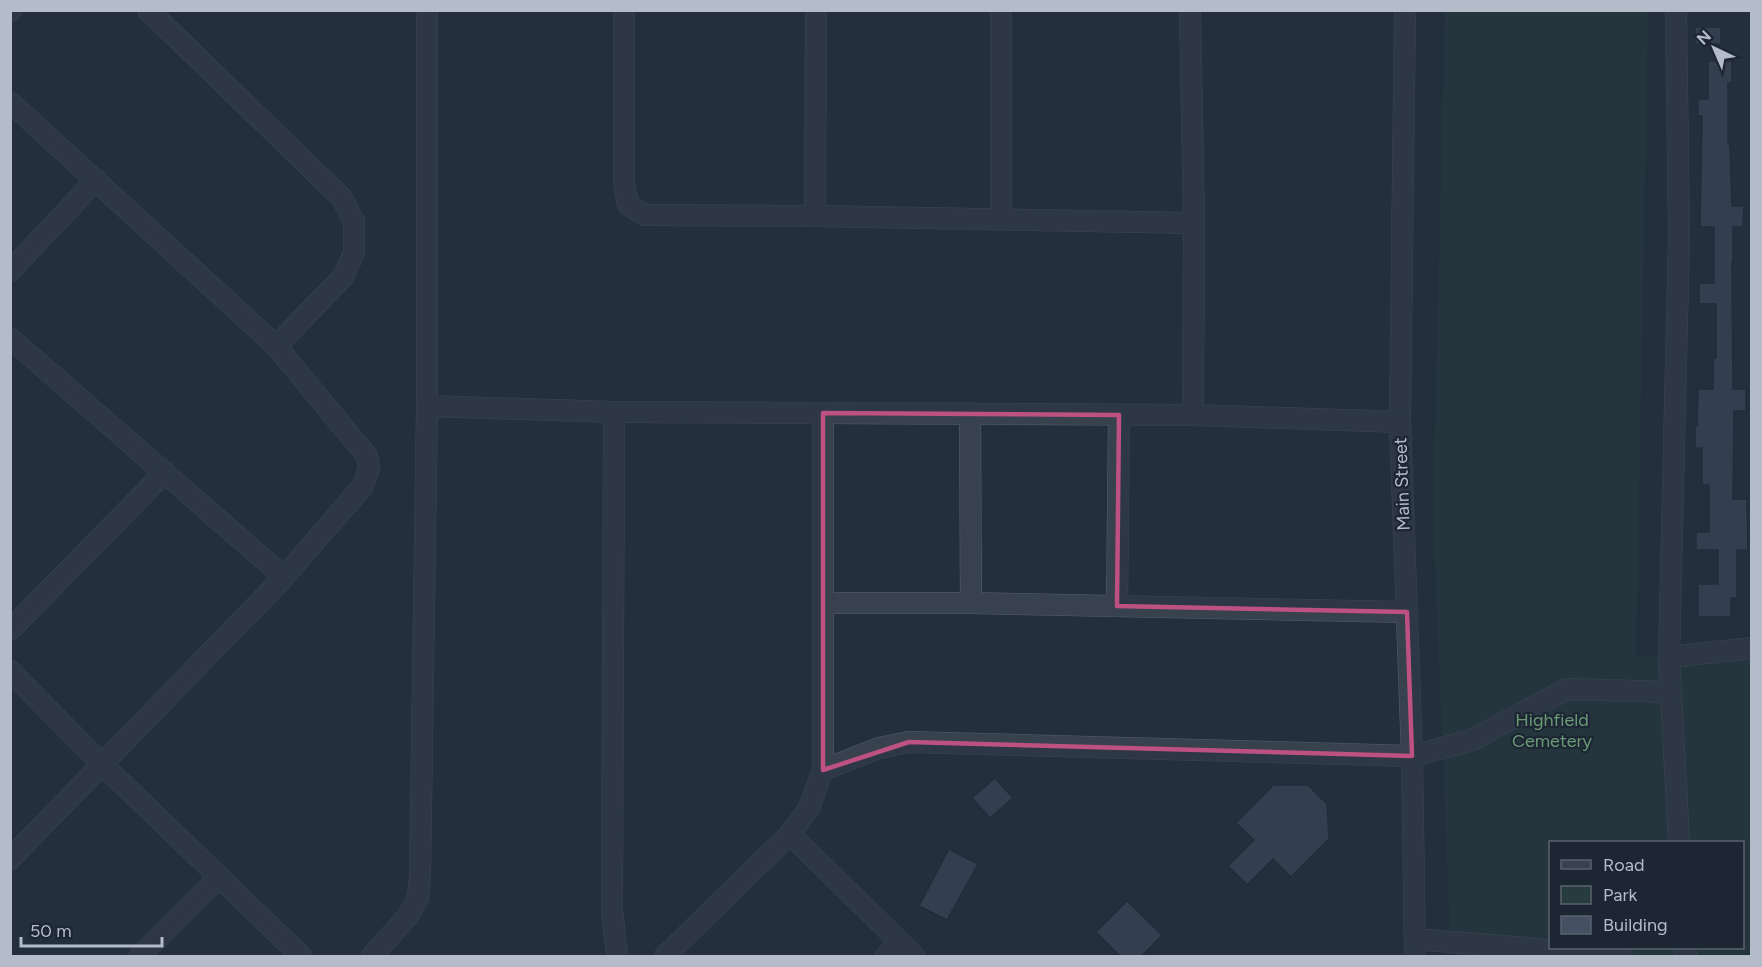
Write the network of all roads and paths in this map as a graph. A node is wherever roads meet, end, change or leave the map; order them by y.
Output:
1 (148, 10) edge
2 (427, 10) edge
3 (624, 10) edge
4 (816, 10) edge
5 (1001, 10) edge
6 (1190, 10) edge
7 (1405, 10) edge
8 (1676, 10) edge
9 (10, 102) edge
10 (96, 180) junction
11 (815, 216) junction
12 (1001, 219) junction
13 (1194, 223) junction
14 (10, 271) edge
15 (10, 338) edge
16 (276, 346) junction
17 (427, 406) junction
18 (614, 412) junction
19 (823, 413) junction
20 (970, 413) junction
21 (1119, 415) junction
22 (1193, 415) junction
23 (1400, 422) junction
24 (165, 472) junction
25 (284, 577) junction
26 (824, 603) junction
27 (971, 603) junction
28 (1117, 606) junction
29 (1407, 612) junction
30 (10, 630) edge
31 (1752, 648) edge
32 (1669, 657) junction
33 (10, 670) edge
34 (1670, 692) junction
35 (1412, 756) junction
36 (103, 765) junction
37 (823, 770) junction
38 (790, 834) junction
39 (1679, 841) edge
40 (10, 859) edge
41 (218, 878) junction
42 (1415, 948) edge
43 (900, 952) edge
44 (1615, 956) edge
45 (140, 957) edge
46 (301, 957) edge
47 (372, 957) edge
48 (617, 957) edge
49 (665, 957) edge

1 - 16 street
2 - 17 street
3 - 11 street
4 - 11 street
5 - 12 street
6 - 13 street
7 - 23 street, Main Street
8 - 32 street
9 - 10 street
10 - 14 street
10 - 16 street
11 - 12 street
12 - 13 street
13 - 22 street
15 - 24 street
16 - 25 street
17 - 18 street
17 - 47 street
18 - 19 street
18 - 48 street
19 - 20 street
19 - 26 street
20 - 21 street
20 - 27 street
21 - 22 street
21 - 28 street
22 - 23 street
23 - 29 street, Main Street
24 - 25 street
24 - 30 street
25 - 36 street
26 - 27 street
26 - 37 street
27 - 28 street
28 - 29 street
29 - 35 street, Main Street
31 - 32 street
32 - 34 street
33 - 36 street
34 - 35 street
34 - 39 street
35 - 37 street
35 - 42 street, Main Street
36 - 40 street
36 - 41 street
37 - 38 street
38 - 43 street
38 - 49 street
41 - 45 street
41 - 46 street
42 - 44 street

